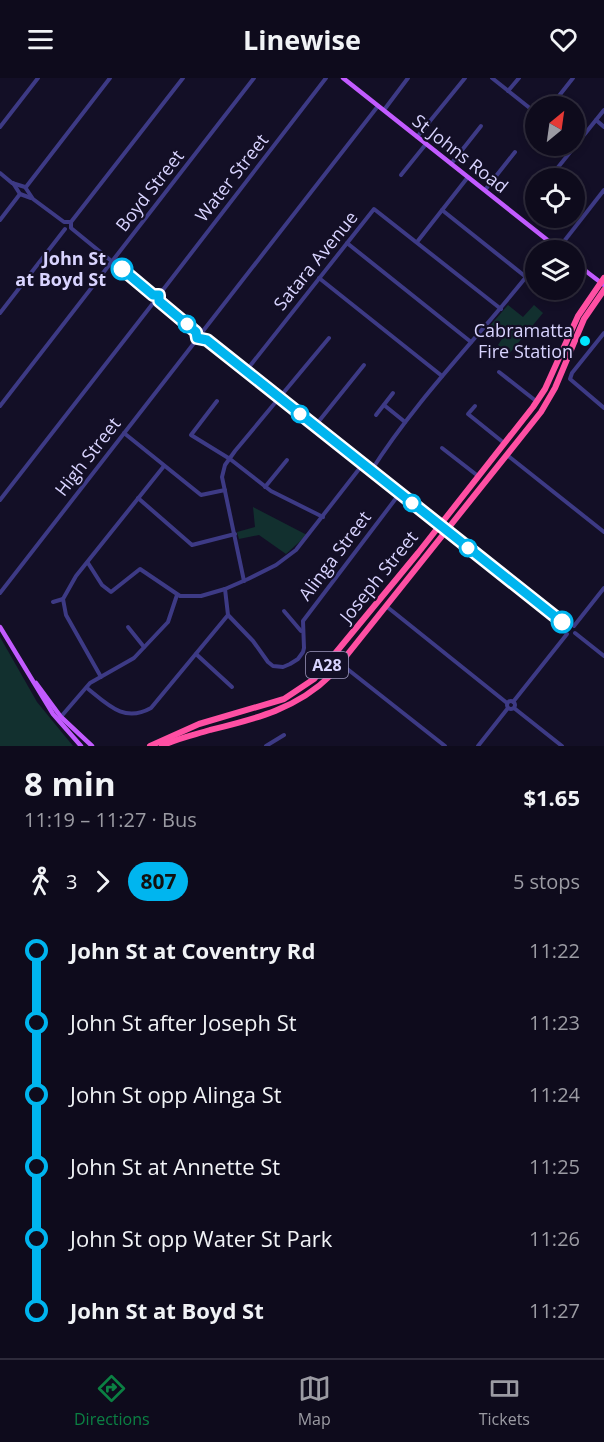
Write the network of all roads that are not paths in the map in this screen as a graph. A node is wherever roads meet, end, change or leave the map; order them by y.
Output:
1 (38, 78) edge
2 (110, 78) edge
3 (183, 78) edge
4 (255, 78) edge
5 (326, 78) edge
6 (343, 78) edge
7 (354, 78) edge
8 (408, 78) edge
9 (465, 78) edge
10 (492, 78) edge
11 (519, 78) edge
12 (573, 78) edge
13 (350, 83) junction
14 (508, 91) junction
15 (559, 96) edge
16 (525, 104) edge
17 (378, 106) junction
18 (384, 110) junction
19 (604, 110) edge
20 (596, 120) junction
21 (481, 126) dead end
22 (0, 127) edge
23 (604, 127) edge
24 (585, 133) edge
25 (417, 137) junction
26 (426, 144) junction
27 (515, 152) dead end
28 (566, 156) edge
29 (451, 164) junction
30 (557, 168) edge
31 (0, 173) edge
32 (401, 175) dead end
33 (468, 177) junction
34 (485, 190) junction
35 (604, 190) edge
36 (23, 191) junction
37 (442, 210) junction
38 (0, 220) edge
39 (64, 222) junction
40 (71, 222) junction
41 (72, 228) junction
42 (65, 230) junction
43 (547, 240) edge
44 (566, 240) edge
45 (417, 242) junction
46 (347, 243) junction
47 (113, 261) junction
48 (585, 270) edge
49 (525, 276) edge
50 (319, 278) junction
51 (525, 278) edge
52 (603, 282) edge
53 (604, 290) edge
54 (153, 295) junction
55 (159, 295) junction
56 (156, 301) junction
57 (501, 309) junction
58 (0, 313) edge
59 (202, 331) junction
60 (196, 332) junction
61 (604, 333) edge
62 (200, 338) junction
63 (329, 338) dead end
64 (471, 342) junction
65 (364, 364) dead end
66 (246, 371) junction
67 (499, 372) dead end
68 (442, 376) junction
69 (393, 393) dead end
70 (280, 398) junction
71 (217, 401) dead end
72 (537, 402) junction
73 (384, 405) junction
74 (0, 406) edge
75 (475, 406) dead end
76 (604, 408) edge
77 (376, 414) dead end
78 (405, 422) junction
79 (315, 426) junction
80 (124, 433) junction
81 (505, 443) junction
82 (442, 448) dead end
83 (507, 455) junction
84 (230, 459) junction
85 (287, 460) dead end
86 (363, 464) junction
87 (164, 466) junction
88 (371, 471) junction
89 (479, 476) junction
90 (265, 487) junction
91 (225, 490) junction
92 (400, 494) junction
93 (138, 498) junction
94 (0, 500) edge
95 (323, 517) junction
96 (440, 525) junction
97 (447, 530) junction
98 (604, 532) edge
99 (235, 534) junction
100 (88, 563) junction
101 (244, 581) junction
102 (604, 588) edge
103 (225, 590) junction
104 (0, 593) edge
105 (177, 595) junction
106 (63, 600) junction
107 (53, 602) dead end
108 (386, 606) junction
109 (284, 611) dead end
110 (228, 615) junction
111 (567, 626) junction
112 (574, 626) junction
113 (0, 627) edge
114 (128, 627) dead end
115 (302, 631) junction
116 (575, 633) junction
117 (567, 634) junction
118 (144, 647) junction
119 (196, 654) junction
120 (604, 656) edge
121 (340, 664) junction
122 (101, 677) junction
123 (232, 687) dead end
124 (87, 688) junction
125 (510, 706) junction
126 (59, 719) junction
127 (284, 735) dead end
128 (81, 746) edge
129 (92, 746) edge
130 (150, 746) edge
131 (162, 746) edge
132 (266, 746) edge
133 (445, 746) edge
134 (478, 746) edge
135 (562, 746) edge

1 - 22 street
2 - 36 street
3 - 40 street
4 - 47 street, Boyd Street
5 - 55 street, Water Street
6 - 13 main road, St Johns Road
7 - 13 street
8 - 18 street
9 - 25 street
10 - 14 street
11 - 14 street
12 - 15 street
13 - 17 main road, St Johns Road
14 - 16 street
17 - 18 main road, St Johns Road
17 - 59 street
18 - 25 main road, St Johns Road
19 - 20 street
20 - 23 street
20 - 24 street
21 - 29 street
25 - 26 main road, St Johns Road
26 - 29 main road, St Johns Road
26 - 32 street
27 - 34 street
28 - 30 street
29 - 33 main road, St Johns Road
31 - 36 street
33 - 34 main road, St Johns Road
33 - 37 street
34 - 43 main road, St Johns Road
35 - 44 street
36 - 38 street
36 - 39 street
37 - 45 street
37 - 49 street
39 - 40 street
39 - 42 street
40 - 41 street
41 - 42 street
41 - 47 street
42 - 58 street
45 - 46 street, Satara Avenue
45 - 57 street, Satara Avenue
46 - 50 street, Satara Avenue
46 - 64 street
47 - 54 street
47 - 74 street, Boyd Street
48 - 52 main road
50 - 66 street, Satara Avenue
50 - 68 street
51 - 57 street
52 - 72 highway, Joseph Street / A28
53 - 83 highway, Joseph Street / A28
54 - 55 street
54 - 56 street
55 - 56 street
56 - 60 street
56 - 94 street
57 - 64 street
59 - 60 street
59 - 62 street
60 - 62 street
61 - 76 street
62 - 66 street
62 - 80 street, High Street
63 - 70 street
64 - 68 street
65 - 79 street
66 - 70 street
67 - 72 street
68 - 78 street
69 - 73 street
70 - 79 street
70 - 84 street
71 - 84 street
72 - 81 highway, Joseph Street / A28
73 - 77 street
73 - 78 street
75 - 81 street
78 - 88 street
79 - 86 street
80 - 87 street
80 - 104 street, High Street
81 - 89 highway, Joseph Street / A28
82 - 89 street
83 - 97 highway, Joseph Street / A28
83 - 98 street
84 - 90 street
84 - 91 street
85 - 90 street
86 - 88 street
86 - 95 street
87 - 91 street
87 - 93 street
88 - 92 street
89 - 96 highway, Joseph Street / A28
90 - 95 street
91 - 99 street
92 - 96 street
92 - 115 street, Alinga Street
93 - 99 street
93 - 100 street
95 - 101 street
96 - 97 street
96 - 130 highway, Joseph Street / A28
97 - 108 highway, Joseph Street / A28
97 - 111 street
99 - 101 street
100 - 105 street
100 - 106 street
101 - 103 street
102 - 112 street
103 - 105 street
103 - 110 street
105 - 118 street
106 - 107 street
106 - 122 street
108 - 121 highway, Joseph Street / A28
108 - 125 street
109 - 115 street
110 - 115 street, Alinga Street
110 - 119 street
111 - 112 street
111 - 117 street
112 - 116 street
113 - 126 main road
114 - 118 street
116 - 117 street
116 - 120 street
117 - 125 street
118 - 122 street
119 - 123 street
119 - 124 street
121 - 131 highway, Joseph Street / A28
121 - 133 street
122 - 124 street
124 - 126 street
125 - 134 street
125 - 135 street
126 - 128 main road
126 - 129 main road
127 - 132 street

